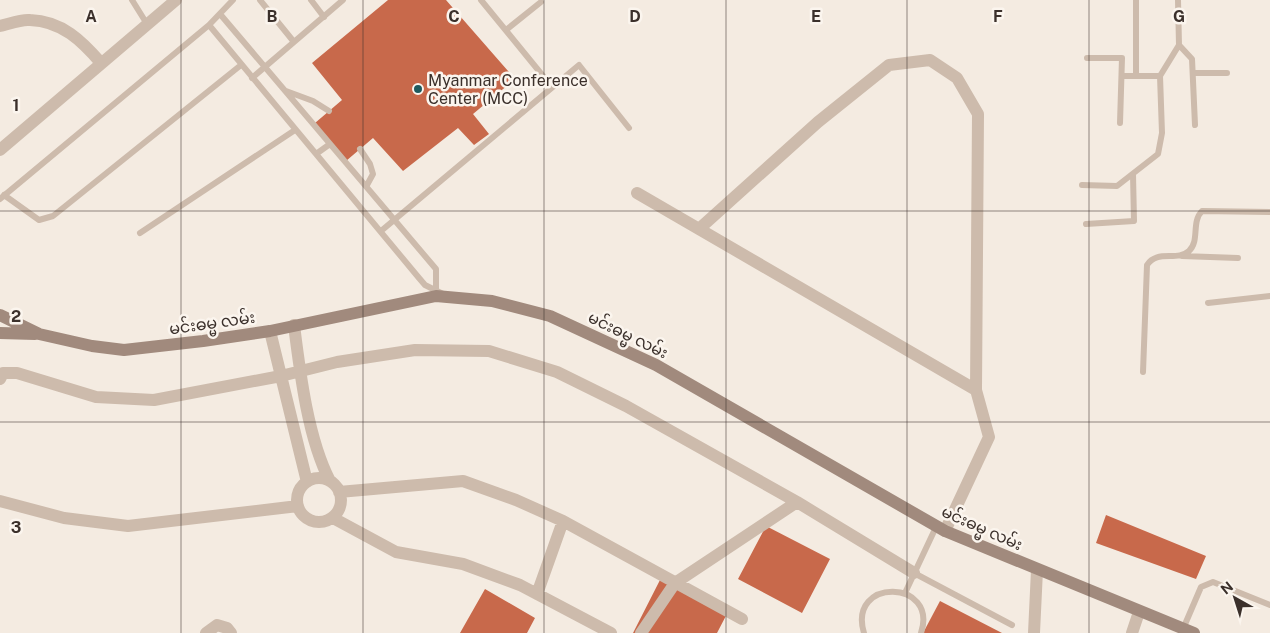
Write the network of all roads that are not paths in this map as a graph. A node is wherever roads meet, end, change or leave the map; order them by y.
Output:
1 (132, 0) edge
2 (176, 0) edge
3 (233, 0) edge
4 (260, 0) edge
5 (310, 0) edge
6 (343, 0) edge
7 (481, 0) edge
8 (1136, 0) edge
9 (1178, 0) edge
10 (225, 2) edge
11 (541, 2) dead end
12 (220, 14) junction
13 (324, 17) junction
14 (147, 24) junction
15 (209, 24) junction
16 (0, 26) edge
17 (506, 30) junction
18 (294, 42) junction
19 (1179, 45) junction
20 (1087, 58) dead end
21 (101, 63) junction
22 (241, 65) junction
23 (265, 68) junction
24 (1193, 73) junction
25 (1227, 73) dead end
26 (1136, 75) junction
27 (1122, 76) junction
28 (1160, 76) junction
29 (252, 78) junction
30 (552, 87) junction
31 (284, 91) junction
32 (329, 111) dead end
33 (1120, 124) dead end
34 (1195, 125) dead end
35 (629, 128) dead end
36 (295, 130) junction
37 (330, 144) junction
38 (360, 149) dead end
39 (0, 150) edge
40 (316, 154) junction
41 (1133, 174) junction
42 (367, 185) junction
43 (1082, 185) dead end
44 (637, 193) dead end
45 (2, 197) edge
46 (1270, 212) edge
47 (395, 220) junction
48 (1086, 224) dead end
49 (699, 228) junction
50 (381, 231) junction
51 (140, 233) dead end
52 (1181, 256) junction
53 (1238, 258) dead end
54 (436, 289) junction
55 (1270, 296) edge
56 (447, 297) junction
57 (1208, 303) dead end
58 (0, 315) edge
59 (294, 325) junction
60 (270, 331) junction
61 (0, 333) edge
62 (39, 334) junction
63 (300, 372) junction
64 (1142, 372) dead end
65 (1, 375) edge
66 (281, 376) junction
67 (976, 390) junction
68 (330, 481) junction
69 (307, 482) junction
70 (339, 492) junction
71 (0, 501) edge
72 (797, 502) junction
73 (298, 506) junction
74 (333, 518) junction
75 (563, 521) junction
76 (941, 529) junction
77 (1037, 570) junction
78 (914, 573) junction
79 (675, 583) junction
80 (904, 593) junction
81 (537, 594) junction
82 (1270, 605) edge
83 (1139, 612) junction
84 (742, 619) dead end
85 (1012, 626) dead end
86 (1188, 631) edge
87 (206, 633) edge
88 (231, 633) edge
89 (611, 633) edge
90 (641, 633) edge
91 (864, 633) edge
92 (921, 633) edge
93 (1034, 633) edge
94 (1132, 633) edge

1 - 14 lane
2 - 14 street
3 - 10 lane
4 - 18 lane
5 - 13 lane
6 - 13 lane
7 - 17 lane
8 - 26 lane
9 - 19 lane
10 - 12 lane
11 - 17 lane
12 - 15 lane
12 - 23 lane
13 - 18 lane
14 - 21 street
15 - 22 lane
15 - 45 lane
16 - 21 street
17 - 30 lane
18 - 23 lane
19 - 24 lane
19 - 28 lane
20 - 27 lane
21 - 39 street
22 - 29 lane
22 - 45 lane
23 - 29 lane
23 - 31 lane
24 - 25 lane
24 - 34 lane
26 - 27 lane
26 - 28 lane
27 - 33 lane
28 - 41 lane
29 - 36 lane
30 - 35 lane
30 - 47 lane
31 - 32 lane
31 - 37 lane
36 - 40 lane
36 - 51 lane
37 - 40 lane
37 - 42 lane
38 - 42 lane
40 - 50 lane
41 - 43 lane
41 - 48 lane
42 - 47 lane
44 - 49 street
46 - 52 lane
47 - 50 lane
47 - 54 lane
49 - 67 street
49 - 67 street
50 - 54 lane
52 - 53 lane
52 - 64 lane
54 - 56 lane
55 - 57 lane
56 - 59 main road, မင်းဓမ္မ လမ်း
56 - 76 main road, မင်းဓမ္မ လမ်း
58 - 62 main road, မင်းဓမ္မ လမ်း
59 - 60 main road, မင်းဓမ္မ လမ်း
59 - 63 street
60 - 62 main road, မင်းဓမ္မ လမ်း
60 - 66 street
61 - 62 main road
63 - 66 street
63 - 68 street
63 - 72 street
65 - 66 street
66 - 69 street
67 - 76 street
68 - 69 street
68 - 70 street
69 - 73 street
70 - 74 street
70 - 75 street
71 - 73 street
72 - 78 street
72 - 79 street
73 - 74 street
74 - 81 street
75 - 79 street
75 - 81 street
76 - 77 main road, မင်းဓမ္မ လမ်း
76 - 78 lane
77 - 83 main road, မင်းဓမ္မ လမ်း
77 - 93 street
78 - 80 lane
78 - 85 lane
79 - 84 street
79 - 90 street
80 - 91 lane
80 - 92 lane
81 - 89 street
82 - 86 lane
83 - 86 main road, မင်းဓမ္မ လမ်း
83 - 94 street
87 - 88 street

